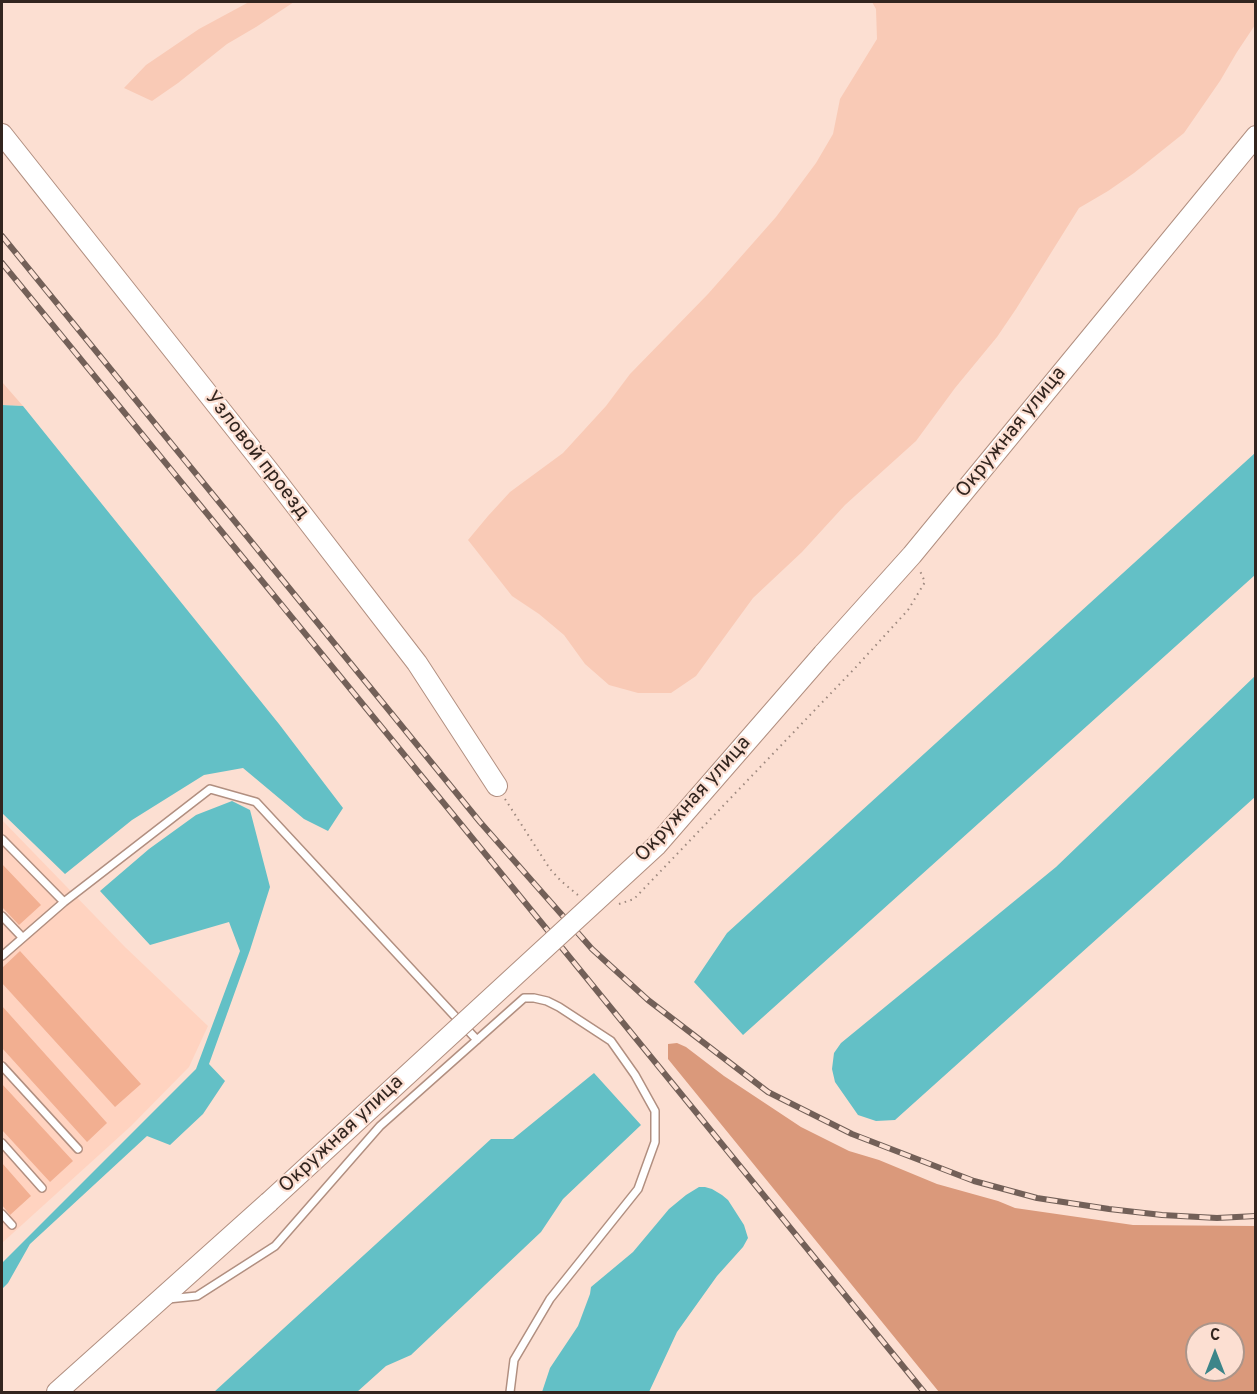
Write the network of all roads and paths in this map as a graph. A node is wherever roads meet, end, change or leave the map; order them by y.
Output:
1 (2, 134) edge
2 (1256, 136) edge
3 (497, 786) dead end
4 (2, 839) edge
5 (64, 902) junction
6 (2, 916) edge
7 (22, 937) junction
8 (2, 956) edge
9 (477, 1040) junction
10 (2, 1066) edge
11 (2, 1143) edge
12 (78, 1149) dead end
13 (42, 1188) dead end
14 (2, 1214) edge
15 (12, 1225) dead end
16 (160, 1300) junction
17 (57, 1392) edge
18 (510, 1392) edge

1 - 3 main road, Узловой проезд
2 - 16 main road, Окружная улица, bridge
4 - 5 lane
5 - 7 lane
5 - 9 lane
6 - 7 lane
7 - 8 lane
9 - 16 lane
9 - 18 lane
10 - 12 lane
11 - 13 lane
14 - 15 lane
16 - 17 main road, Окружная улица

